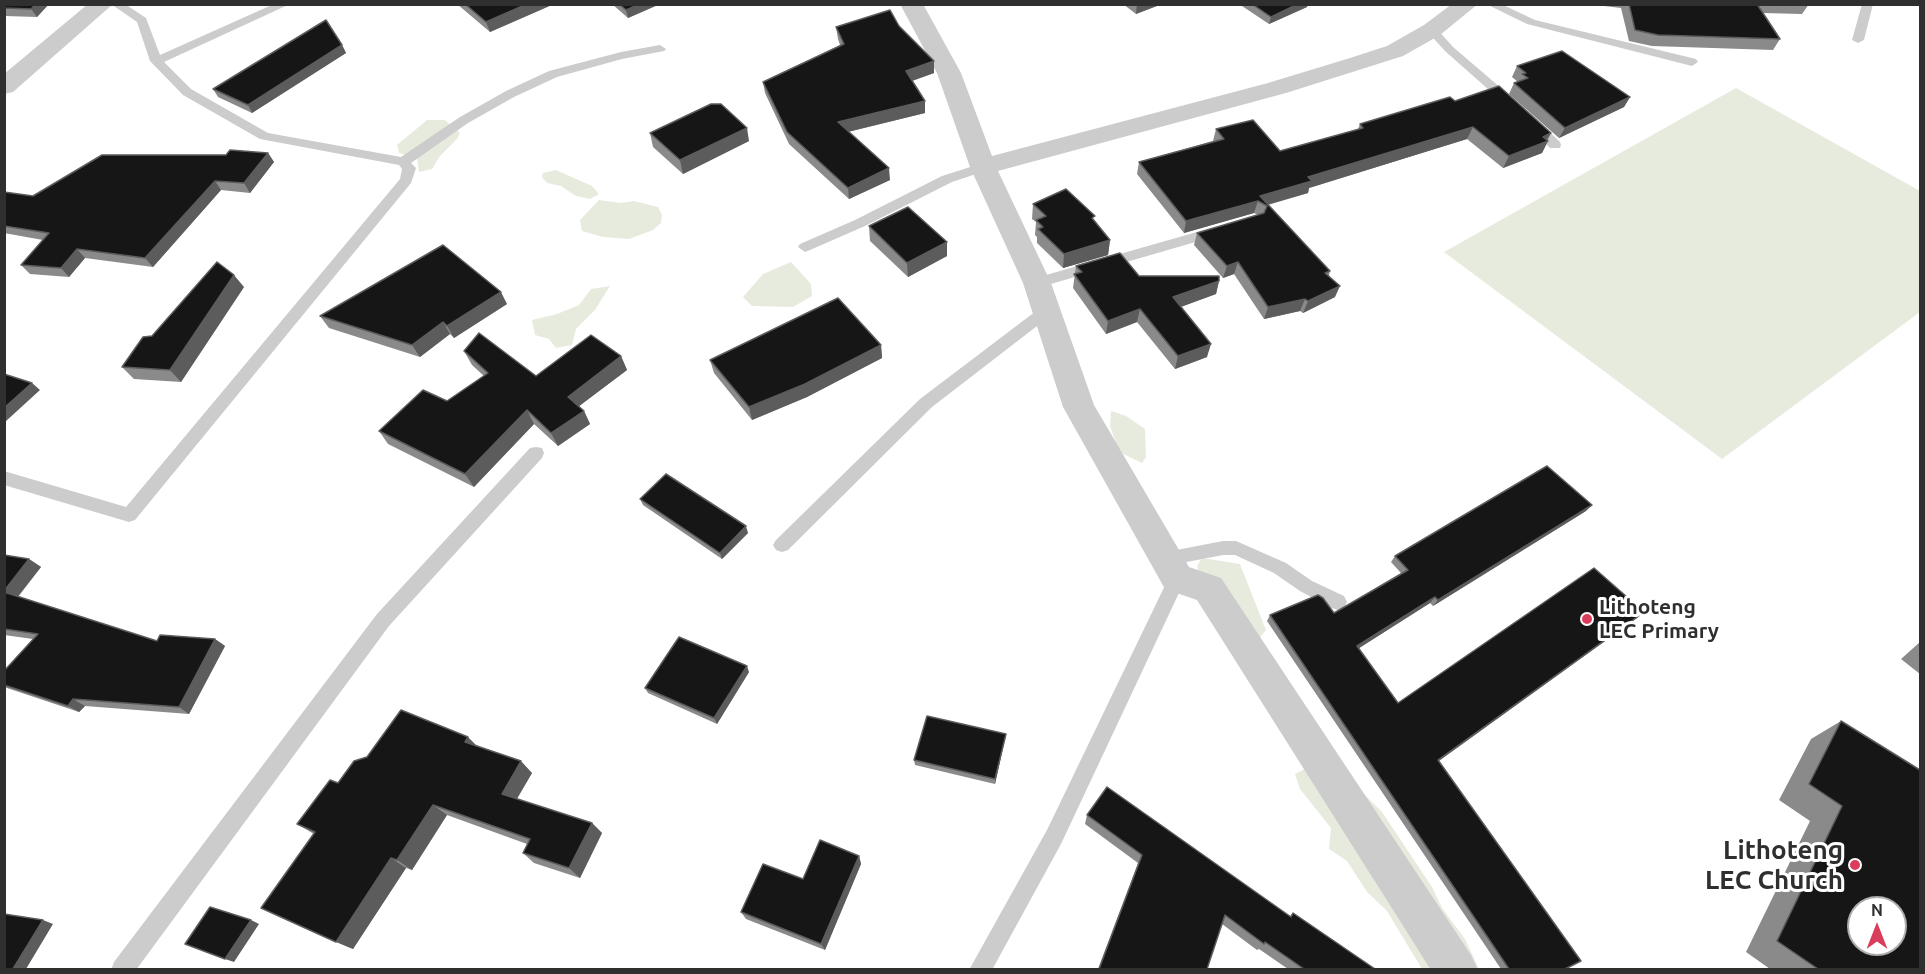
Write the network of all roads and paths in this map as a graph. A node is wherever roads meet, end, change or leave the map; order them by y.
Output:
1 (102, 4) edge
2 (116, 4) edge
3 (285, 4) edge
4 (911, 4) edge
5 (1467, 4) edge
6 (1491, 4) edge
7 (1868, 4) edge
8 (1432, 30) junction
9 (1858, 40) dead end
10 (660, 50) dead end
11 (156, 60) junction
12 (1692, 62) dead end
13 (4, 87) edge
14 (1555, 145) dead end
15 (403, 162) junction
16 (983, 167) junction
17 (1232, 226) edge
18 (805, 247) dead end
19 (1041, 297) junction
20 (536, 453) dead end
21 (4, 478) edge
22 (782, 545) dead end
23 (1172, 569) junction
24 (1338, 602) dead end
25 (122, 969) edge
26 (980, 969) edge
27 (1456, 969) edge

1 - 13 street
2 - 11 lane
3 - 11 lane
4 - 16 street
5 - 8 street
6 - 12 lane
7 - 9 lane
8 - 14 lane
8 - 16 street
10 - 15 lane
11 - 15 lane
15 - 21 lane
16 - 18 lane
16 - 19 street
17 - 19 lane
19 - 22 lane
19 - 23 street
20 - 25 lane
23 - 24 lane
23 - 26 lane
23 - 27 street

